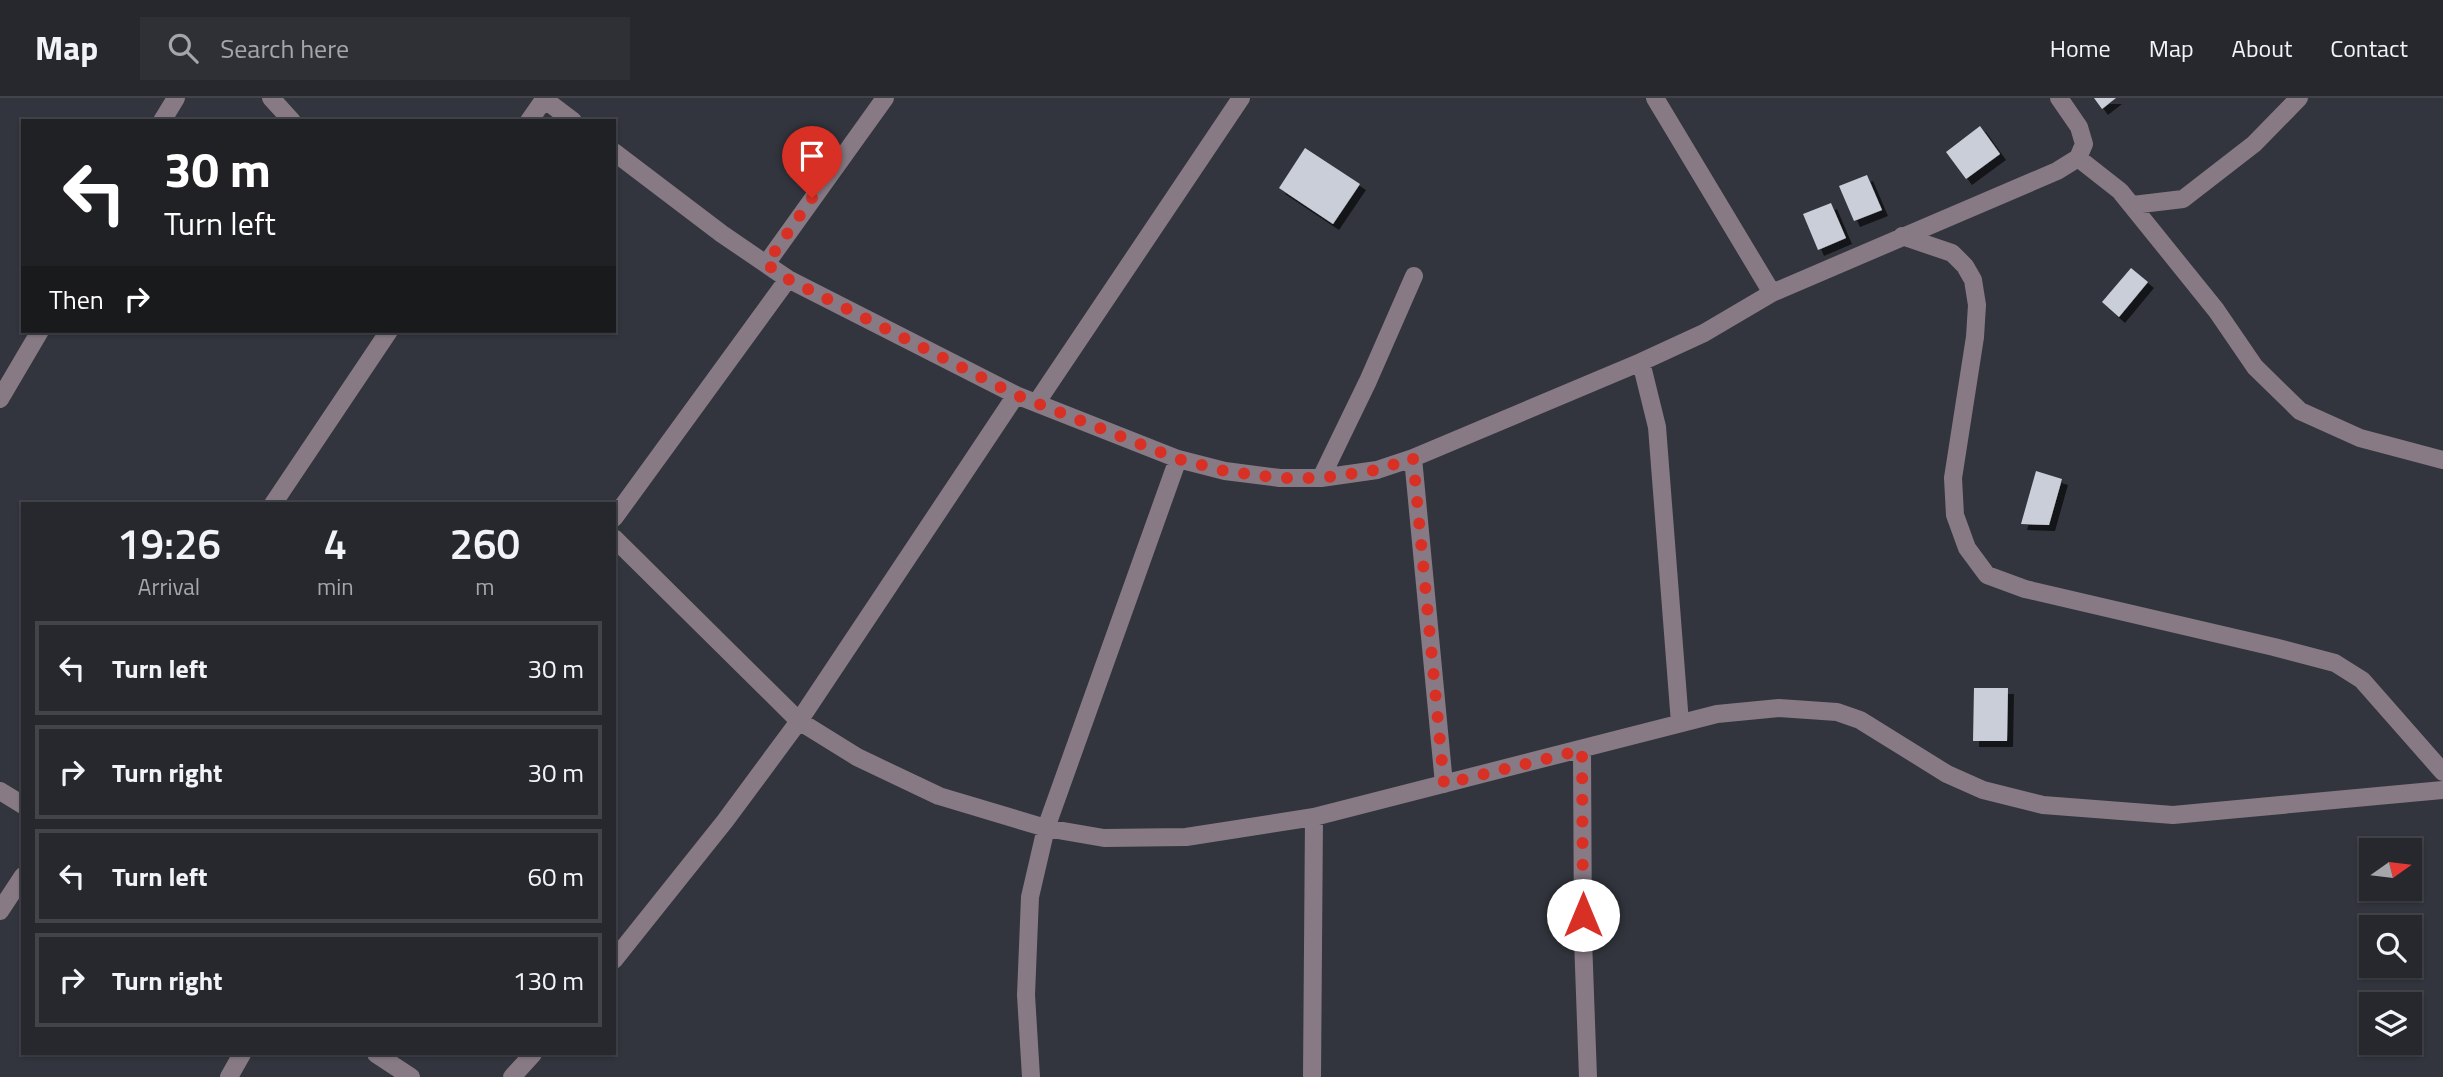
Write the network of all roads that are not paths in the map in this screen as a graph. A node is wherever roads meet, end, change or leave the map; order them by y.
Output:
1 (176, 98) edge
2 (271, 98) edge
3 (885, 98) edge
4 (1241, 98) edge
5 (1655, 98) edge
6 (2059, 98) edge
7 (2299, 98) edge
8 (544, 99) edge
9 (163, 119) edge
10 (290, 119) edge
11 (530, 119) edge
12 (570, 119) edge
13 (616, 153) edge
14 (2078, 158) junction
15 (2133, 205) junction
16 (1902, 236) junction
17 (766, 264) junction
18 (1414, 276) dead end
19 (788, 279) junction
20 (1772, 293) junction
21 (39, 333) edge
22 (388, 333) edge
23 (1641, 362) junction
24 (1016, 395) junction
25 (0, 400) edge
26 (1037, 402) junction
27 (1413, 458) junction
28 (1178, 459) junction
29 (2443, 460) edge
30 (1321, 478) junction
31 (274, 502) edge
32 (616, 515) edge
33 (616, 540) edge
34 (799, 721) junction
35 (1680, 723) junction
36 (1582, 750) junction
37 (2443, 772) edge
38 (1444, 784) junction
39 (2443, 790) edge
40 (0, 791) edge
41 (21, 804) edge
42 (1314, 817) junction
43 (1046, 828) junction
44 (21, 879) edge
45 (0, 911) edge
46 (616, 957) edge
47 (241, 1055) edge
48 (378, 1055) edge
49 (532, 1055) edge
50 (229, 1077) edge
51 (411, 1077) edge
52 (512, 1077) edge
53 (1031, 1077) edge
54 (1312, 1077) edge
55 (1588, 1077) edge

1 - 9 street
2 - 10 street
3 - 17 street
4 - 26 street
5 - 20 street
6 - 14 street
7 - 15 street
8 - 11 street
8 - 12 street
13 - 17 street
14 - 15 street
14 - 16 street
15 - 29 street
16 - 20 street
16 - 37 street
17 - 19 street
18 - 30 street
19 - 24 street
19 - 32 street
20 - 23 street
21 - 25 street
22 - 31 street
23 - 27 street
23 - 35 street
24 - 26 street
24 - 34 street
26 - 28 street
27 - 30 street
27 - 38 street
28 - 30 street
28 - 43 street
33 - 34 street
34 - 43 street
34 - 46 street
35 - 36 street
35 - 39 street
36 - 38 street
36 - 55 street
38 - 42 street
40 - 41 street
42 - 43 street
42 - 54 street
43 - 53 street
44 - 45 street
47 - 50 street
48 - 51 street
49 - 52 street

